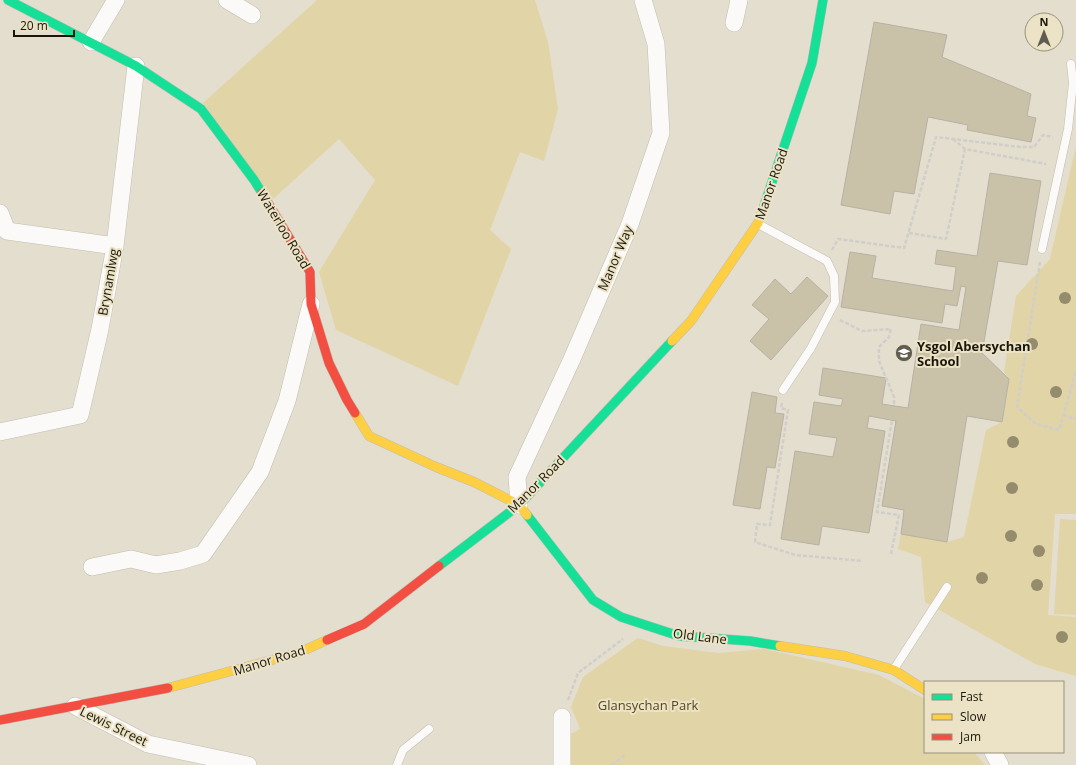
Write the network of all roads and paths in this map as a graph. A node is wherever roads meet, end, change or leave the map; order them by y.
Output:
1 (8, 0) edge
2 (116, 0) edge
3 (227, 0) edge
4 (643, 0) edge
5 (739, 0) edge
6 (823, 0) edge
7 (20, 3) edge
8 (252, 15) dead end
9 (734, 23) dead end
10 (91, 42) junction
11 (1071, 64) dead end
12 (136, 66) junction
13 (953, 139) junction
14 (1066, 139) junction
15 (965, 149) junction
16 (1060, 167) junction
17 (0, 213) edge
18 (758, 223) junction
19 (909, 233) junction
20 (4, 236) edge
21 (115, 246) junction
22 (1042, 249) joint
23 (827, 261) junction
24 (311, 304) junction
25 (829, 314) junction
26 (1076, 370) edge
27 (783, 390) joint
28 (894, 406) dead end
29 (1063, 416) junction
30 (1076, 419) edge
31 (892, 420) dead end
32 (0, 432) edge
33 (518, 505) junction
34 (891, 554) dead end
35 (863, 561) dead end
36 (92, 567) dead end
37 (947, 587) dead end
38 (644, 624) junction
39 (894, 670) junction
40 (924, 689) edge
41 (74, 706) junction
42 (562, 717) joint
43 (0, 720) edge
44 (429, 729) dead end
45 (994, 753) edge
46 (625, 755) dead end
47 (248, 765) edge
48 (397, 765) edge
49 (562, 765) edge
50 (612, 765) edge
51 (1000, 765) edge

1 - 7 street, Waterloo Road
2 - 10 street
3 - 8 street
4 - 33 street, Manor Way
5 - 9 street
6 - 18 street, Manor Road
7 - 10 street, Waterloo Road
10 - 12 street, Waterloo Road
11 - 14 lane
12 - 21 street, Brynamlwg
12 - 24 street, Waterloo Road
13 - 14 path
13 - 15 path
13 - 19 path
14 - 16 lane
15 - 16 path
15 - 19 path
16 - 22 lane
17 - 20 street
18 - 23 lane
18 - 33 street, Manor Road
19 - 23 path
20 - 21 street
21 - 32 street, Brynamlwg
22 - 29 path
23 - 25 lane
24 - 33 street, Waterloo Road
24 - 36 street
25 - 27 lane
25 - 28 path
26 - 29 path
27 - 35 path
29 - 30 path
31 - 34 path
33 - 38 street, Old Lane
33 - 41 street, Manor Road
37 - 39 lane
38 - 39 street, Old Lane
38 - 42 path
39 - 40 street, Old Lane
41 - 43 street, Manor Road
41 - 47 street, Lewis Street
42 - 49 street
44 - 48 lane
45 - 51 street
46 - 50 path

